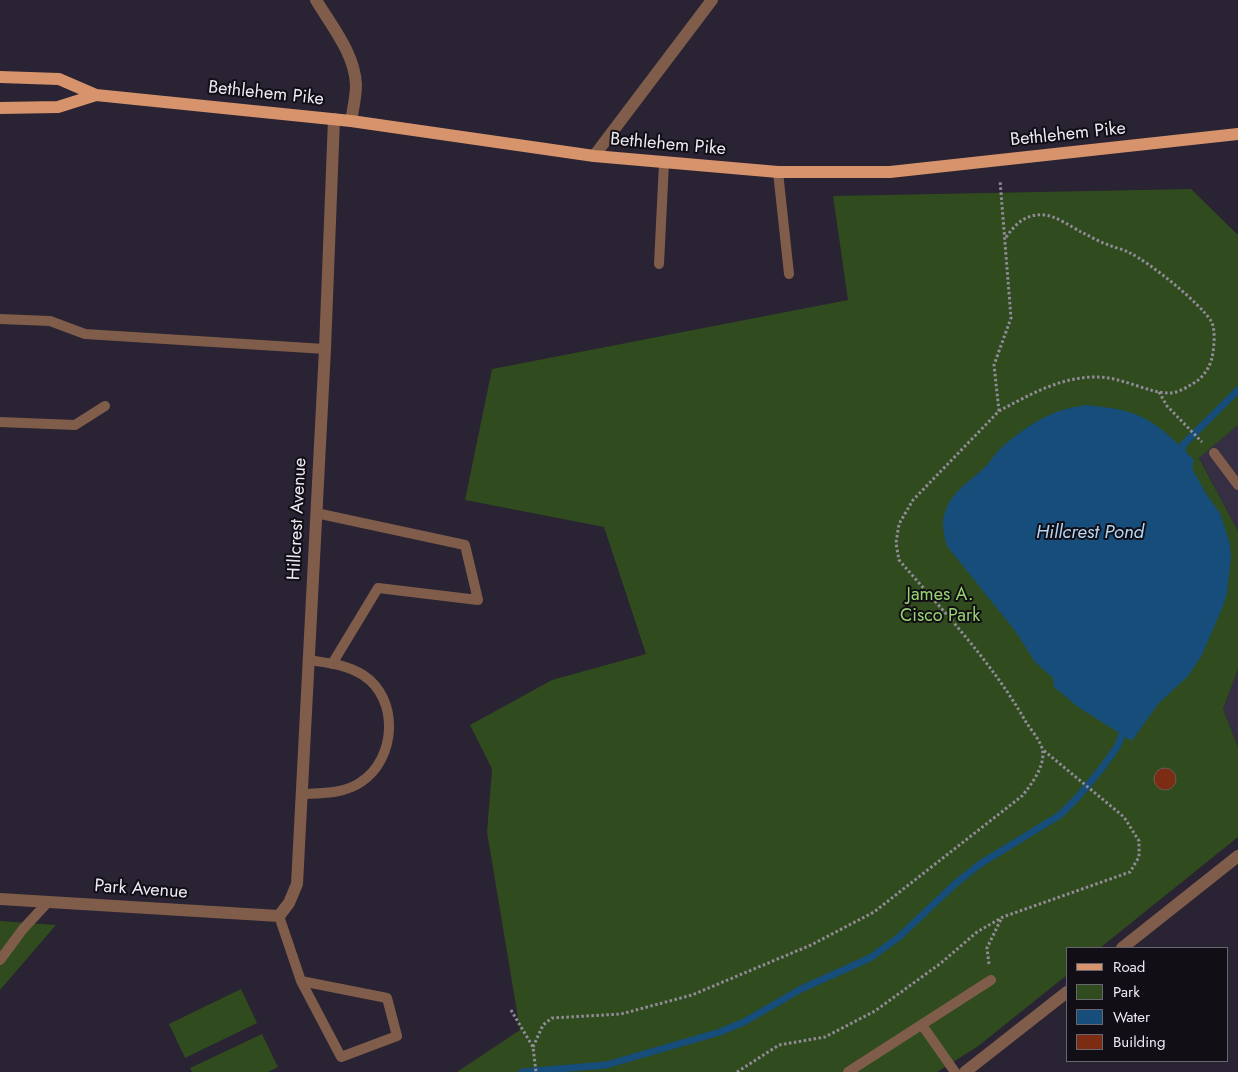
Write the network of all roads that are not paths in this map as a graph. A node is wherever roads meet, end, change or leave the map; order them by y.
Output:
1 (316, 0) edge
2 (712, 0) edge
3 (0, 77) edge
4 (96, 95) junction
5 (0, 108) edge
6 (334, 119) junction
7 (351, 121) junction
8 (1238, 134) edge
9 (594, 156) junction
10 (664, 163) junction
11 (778, 172) junction
12 (659, 264) dead end
13 (789, 274) dead end
14 (0, 319) edge
15 (325, 349) junction
16 (105, 406) dead end
17 (0, 422) edge
18 (1214, 452) road end
19 (1238, 485) edge
20 (316, 513) junction
21 (308, 660) junction
22 (332, 664) junction
23 (302, 794) junction
24 (1238, 856) edge
25 (0, 899) edge
26 (48, 902) junction
27 (279, 916) junction
28 (1123, 947) edge
29 (0, 960) edge
30 (991, 980) road end
31 (301, 982) junction
32 (1066, 993) edge
33 (922, 1025) junction
34 (848, 1072) edge
35 (955, 1072) edge
36 (965, 1072) edge

1 - 7 street
2 - 9 street
3 - 4 main road, Bethlehem Pike
4 - 5 main road, Bethlehem Pike
4 - 6 main road, Bethlehem Pike
6 - 7 main road, Bethlehem Pike
6 - 15 street, Hillcrest Avenue
7 - 9 main road, Bethlehem Pike
8 - 11 main road, Bethlehem Pike
9 - 10 main road, Bethlehem Pike
10 - 11 main road, Bethlehem Pike
10 - 12 lane
11 - 13 lane
14 - 15 lane
15 - 20 street, Hillcrest Avenue
16 - 17 lane
18 - 19 lane
20 - 21 street, Hillcrest Avenue
20 - 22 lane
21 - 22 lane
21 - 23 street, Hillcrest Avenue
22 - 23 lane
23 - 27 street, Hillcrest Avenue
24 - 28 street
25 - 26 street, Park Avenue
26 - 27 street, Park Avenue
26 - 29 lane
27 - 31 lane
30 - 33 lane
31 - 31 lane
32 - 36 street
33 - 34 lane
33 - 35 lane

